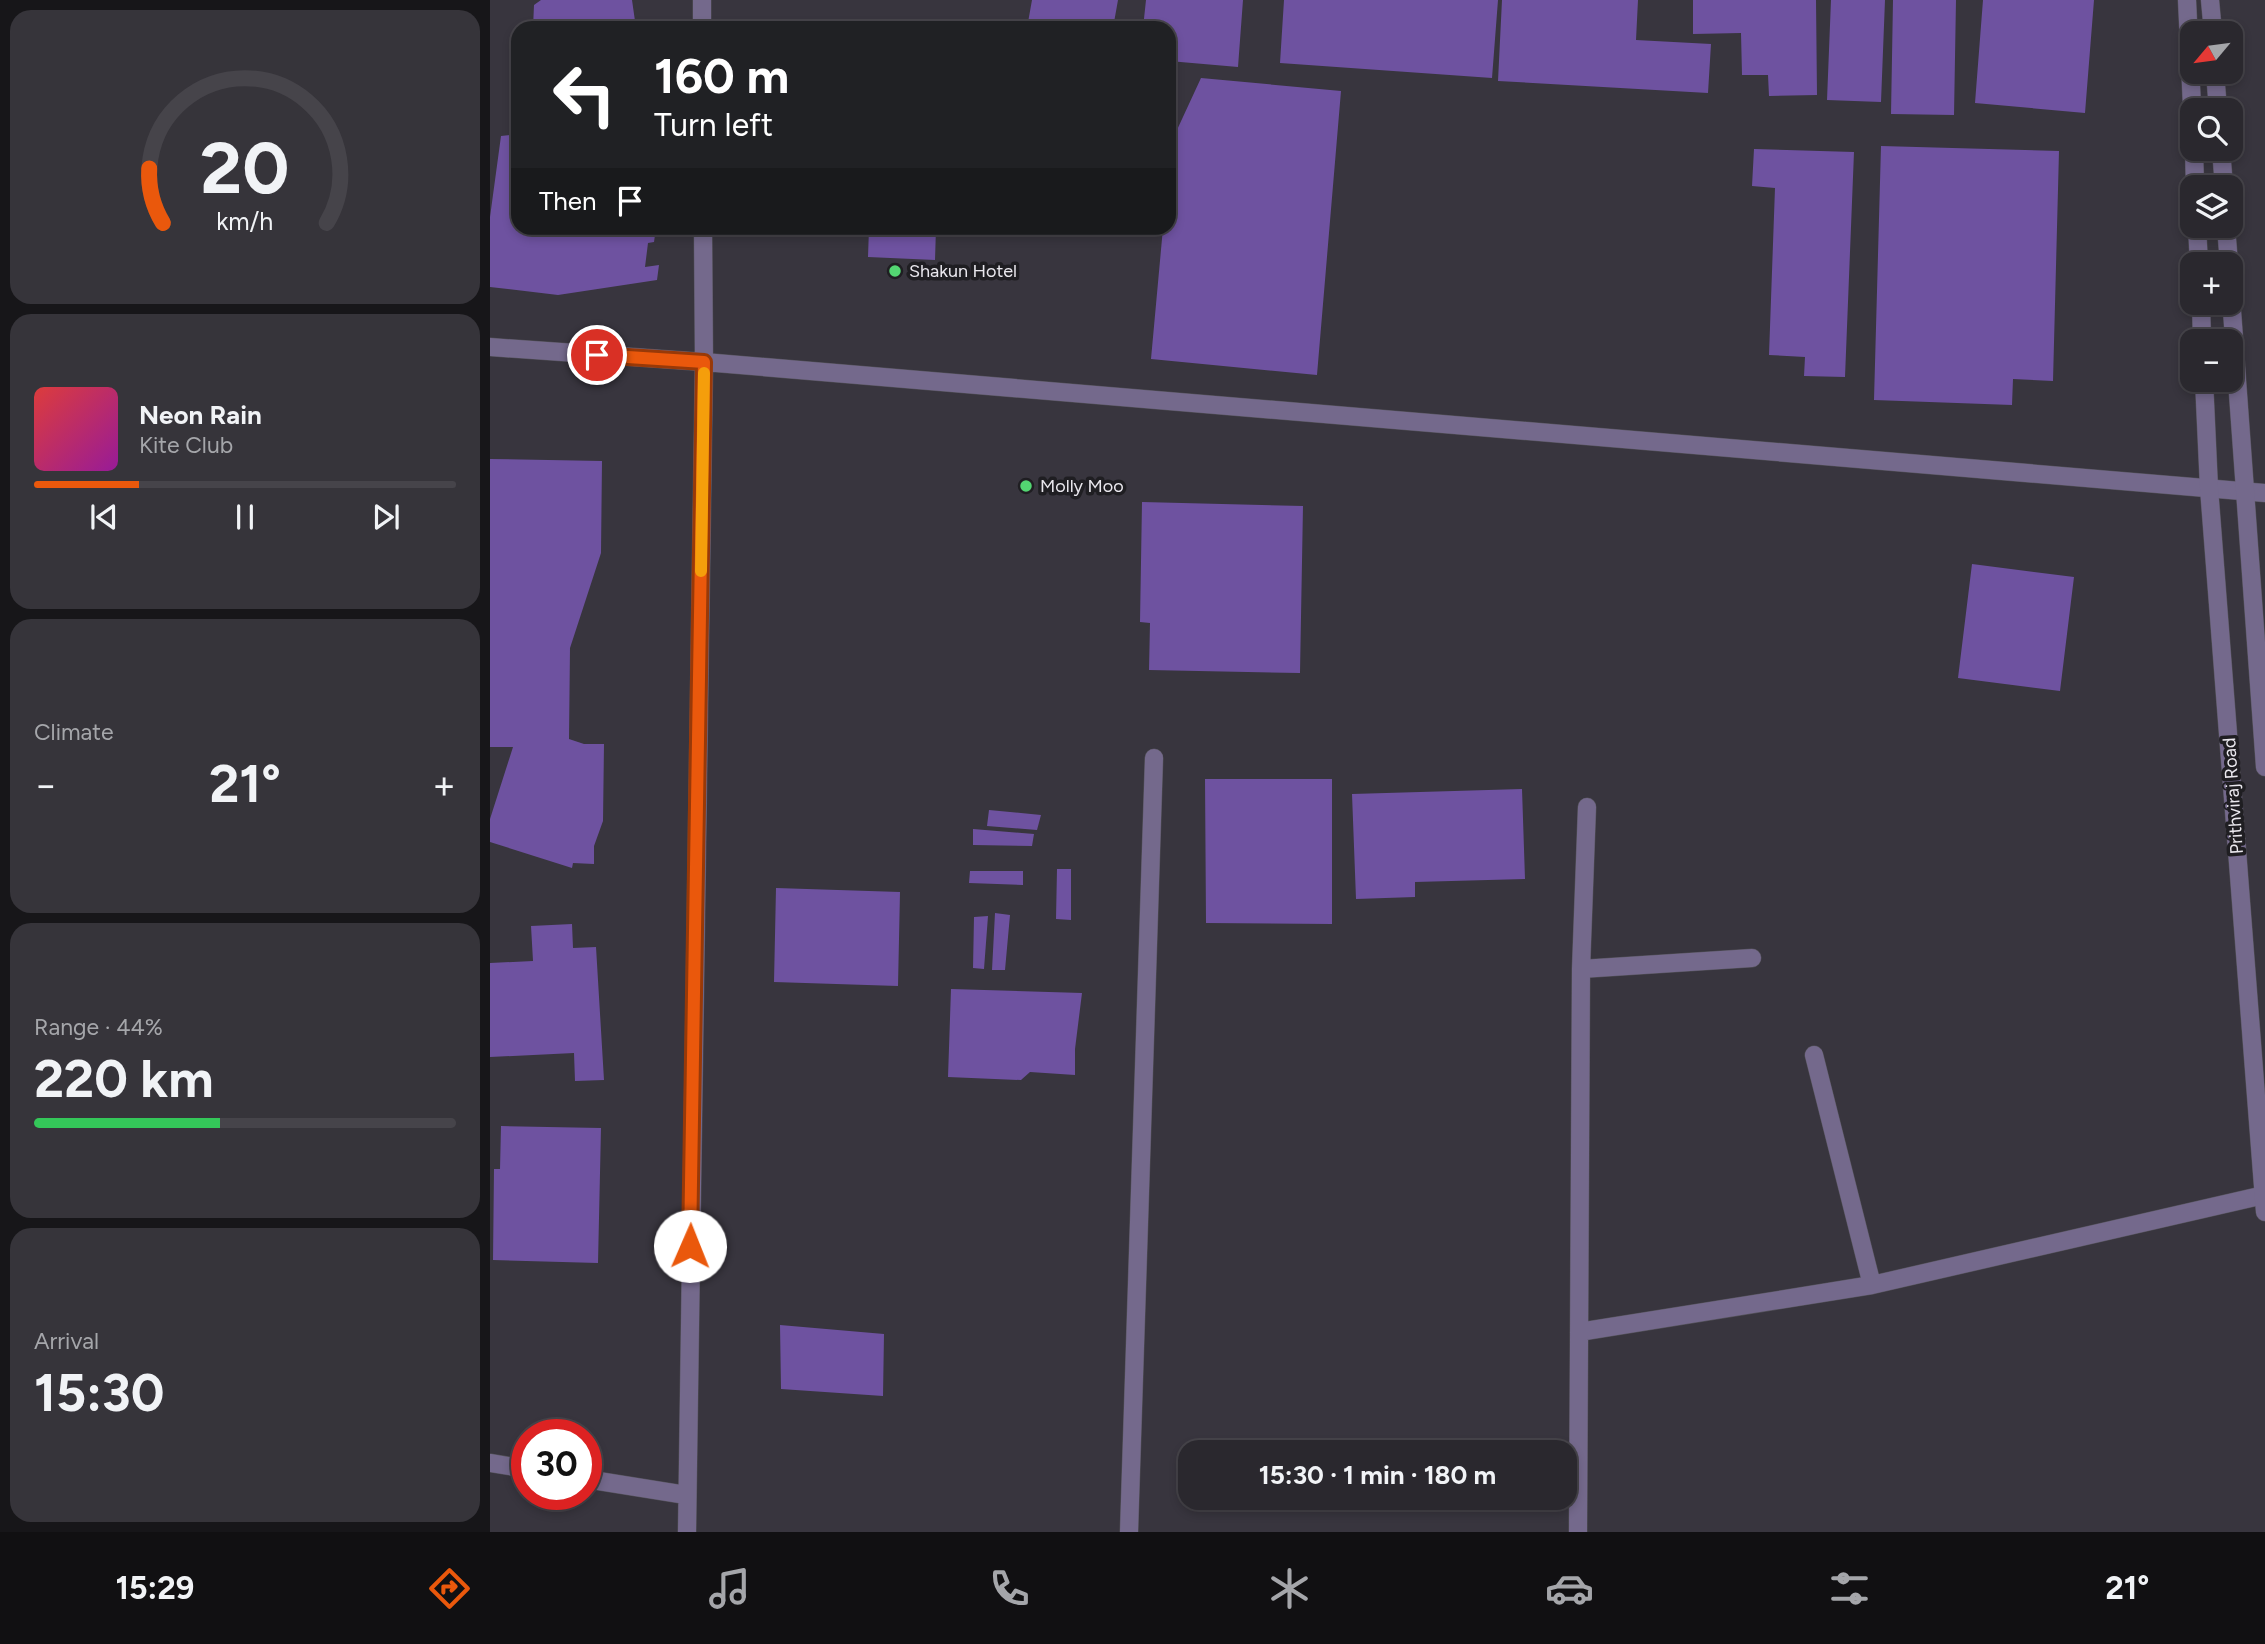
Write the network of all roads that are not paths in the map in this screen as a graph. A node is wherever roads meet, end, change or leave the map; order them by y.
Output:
1 (702, 0) edge
2 (2187, 0) edge
3 (2210, 0) edge
4 (702, 21) edge
5 (2212, 21) edge
6 (2192, 98) edge
7 (704, 235) edge
8 (2232, 315) edge
9 (490, 347) edge
10 (704, 362) junction
11 (2205, 392) edge
12 (2209, 488) junction
13 (2245, 491) junction
14 (2265, 493) edge
15 (1154, 758) dead end
16 (2265, 767) edge
17 (1587, 807) dead end
18 (1752, 958) dead end
19 (1581, 969) junction
20 (1814, 1055) dead end
21 (2264, 1204) edge
22 (1872, 1285) junction
23 (1578, 1332) junction
24 (490, 1463) edge
25 (511, 1466) edge
26 (602, 1482) edge
27 (686, 1495) junction
28 (687, 1532) edge
29 (1129, 1532) edge
30 (1578, 1532) edge

1 - 4 street
2 - 6 street
3 - 5 street
7 - 10 street
8 - 13 street, Prithviraj Road
9 - 10 street
10 - 12 street
10 - 27 street
11 - 12 street, Prithviraj Road
12 - 13 street
12 - 21 street, Prithviraj Road
13 - 14 street
13 - 16 street, Prithviraj Road
15 - 29 street
17 - 19 street
18 - 19 street
19 - 23 street
20 - 22 street
21 - 22 street
22 - 23 street
23 - 30 street
24 - 25 street
26 - 27 street
27 - 28 street

